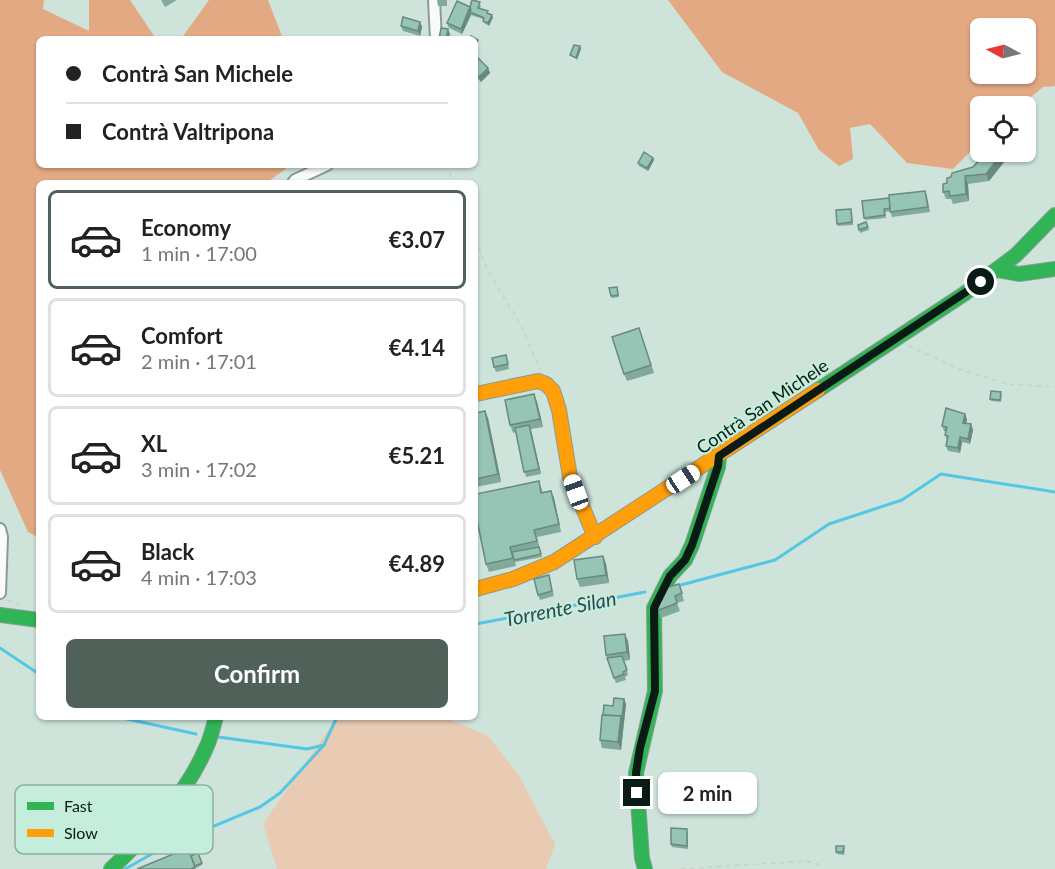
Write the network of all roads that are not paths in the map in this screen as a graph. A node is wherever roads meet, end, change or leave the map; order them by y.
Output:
1 (434, 0) edge
2 (436, 36) edge
3 (321, 168) edge
4 (295, 180) edge
5 (1055, 215) edge
6 (1055, 269) edge
7 (997, 270) junction
8 (478, 394) edge
9 (719, 456) junction
10 (0, 529) edge
11 (595, 537) junction
12 (478, 588) edge
13 (0, 593) edge
14 (0, 615) edge
15 (36, 620) edge
16 (215, 720) edge
17 (185, 785) edge
18 (127, 854) edge
19 (111, 869) edge
20 (645, 869) edge

1 - 2 street
3 - 4 street
5 - 7 street, Contrà San Michele
6 - 7 street
7 - 9 street, Contrà San Michele
8 - 11 street
9 - 11 street, Contrà San Michele
9 - 20 street
10 - 13 street
11 - 12 street, Contrà San Michele
14 - 15 street
16 - 17 street
18 - 19 street

